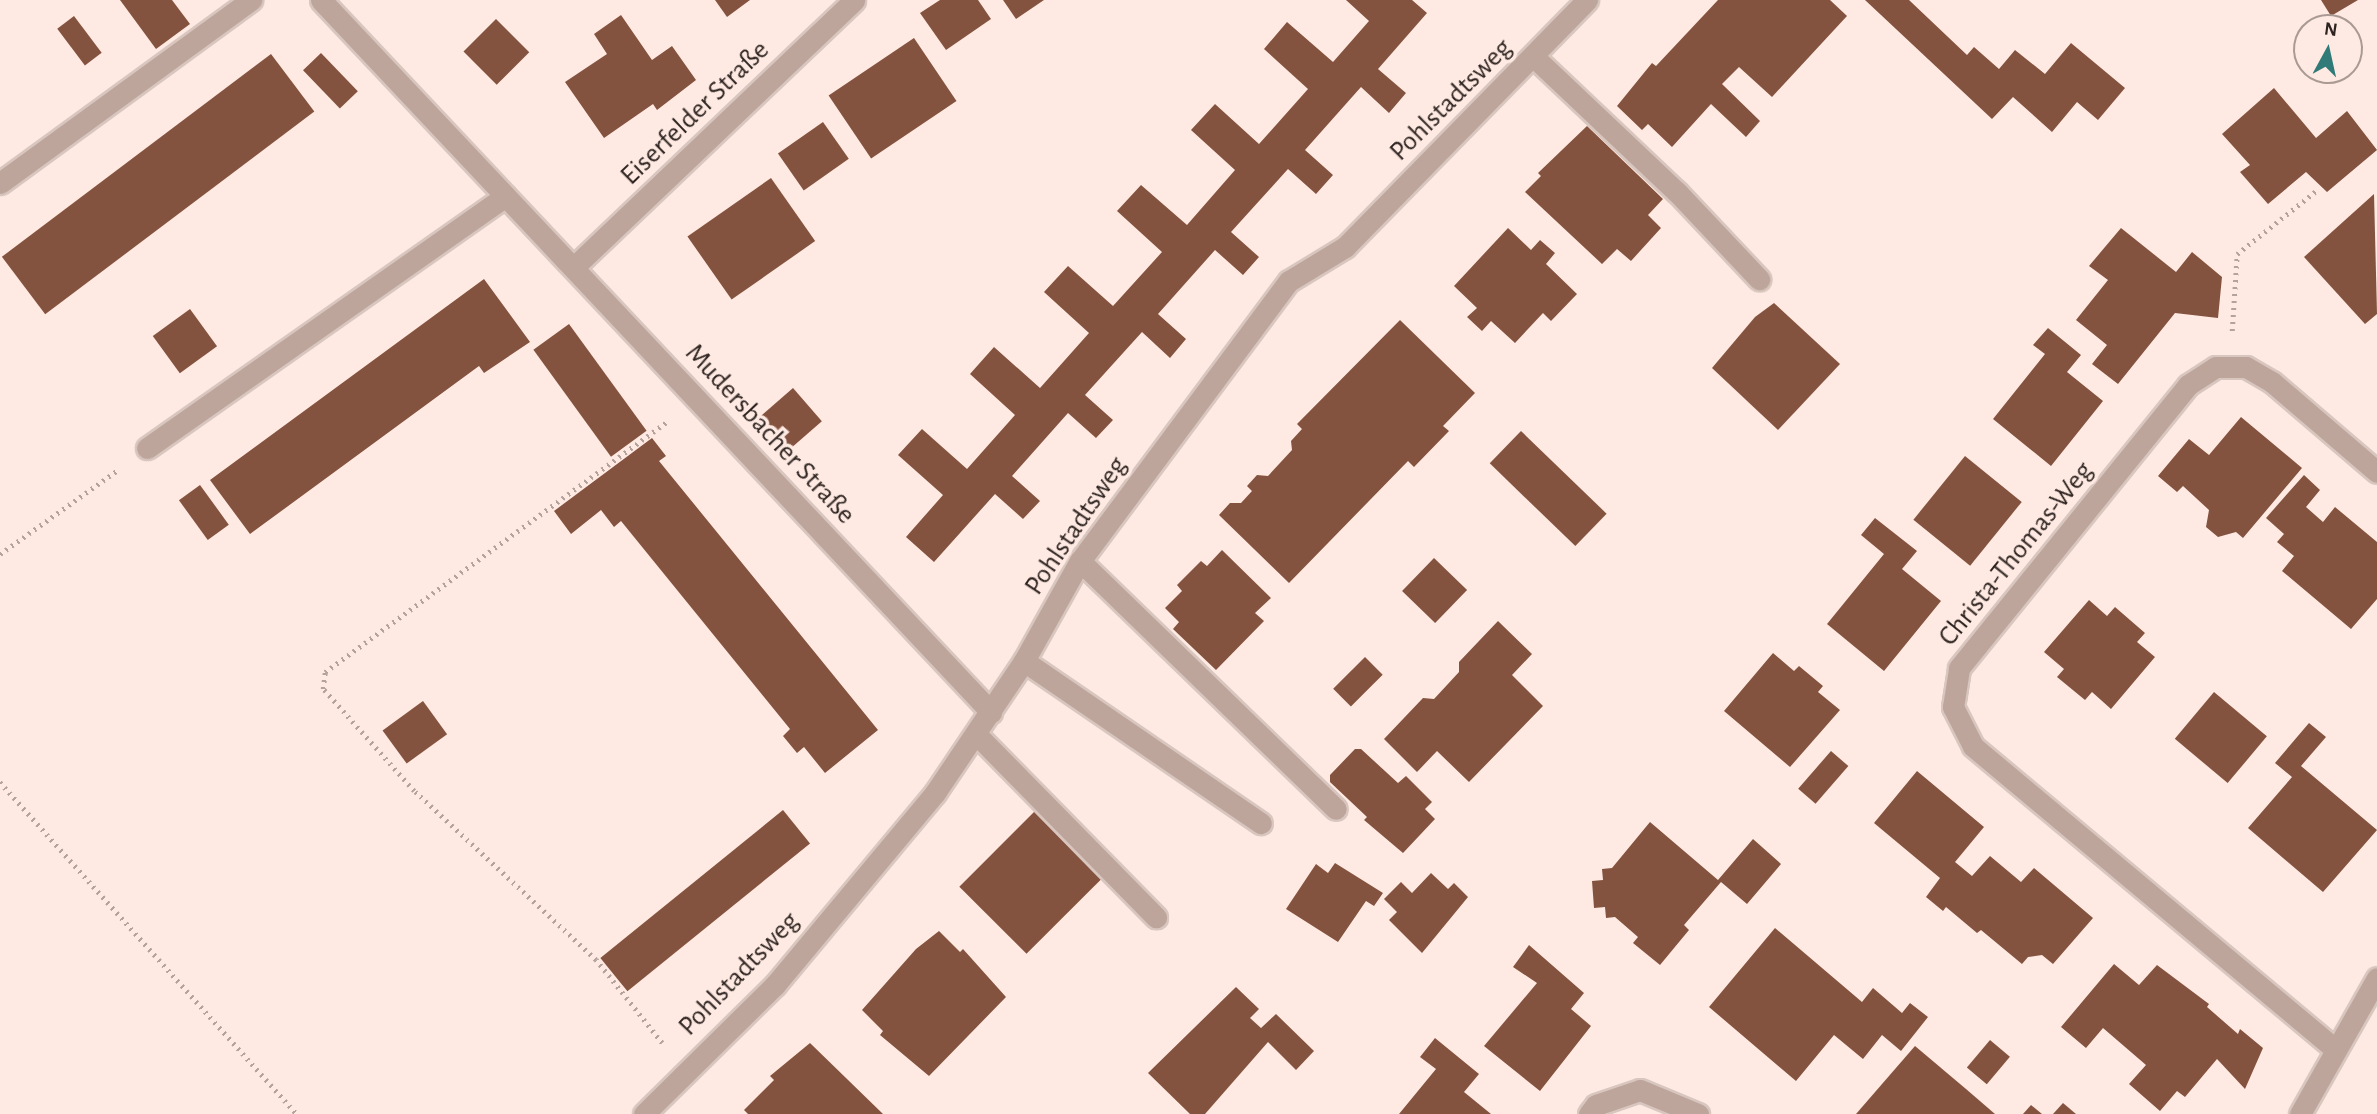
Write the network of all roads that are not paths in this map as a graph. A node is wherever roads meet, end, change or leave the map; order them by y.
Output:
1 (251, 0) edge
2 (321, 0) edge
3 (854, 0) edge
4 (1587, 0) edge
5 (1534, 56) junction
6 (0, 183) edge
7 (505, 196) junction
8 (574, 267) junction
9 (1759, 279) dead end
10 (147, 448) road end
11 (2377, 472) edge
12 (1080, 561) junction
13 (1024, 661) junction
14 (991, 712) junction
15 (976, 734) junction
16 (1336, 809) dead end
17 (1261, 823) dead end
18 (1156, 917) dead end
19 (2377, 978) edge
20 (2335, 1049) junction
21 (644, 1114) edge
22 (1590, 1114) edge
23 (1699, 1114) edge
24 (2300, 1114) edge

1 - 6 street
2 - 7 street, Mudersbacher Straße
3 - 8 street, Eiserfelder Straße
4 - 5 street, Pohlstadtsweg
5 - 9 street
5 - 12 street, Pohlstadtsweg
7 - 8 street, Mudersbacher Straße
7 - 10 street
8 - 14 street, Mudersbacher Straße
11 - 20 street, Christa-Thomas-Weg
12 - 13 street, Pohlstadtsweg
12 - 16 street
13 - 14 street, Pohlstadtsweg
13 - 17 street
14 - 15 street, Pohlstadtsweg
15 - 18 street
15 - 21 street, Pohlstadtsweg
19 - 20 street
20 - 24 street
22 - 23 street

